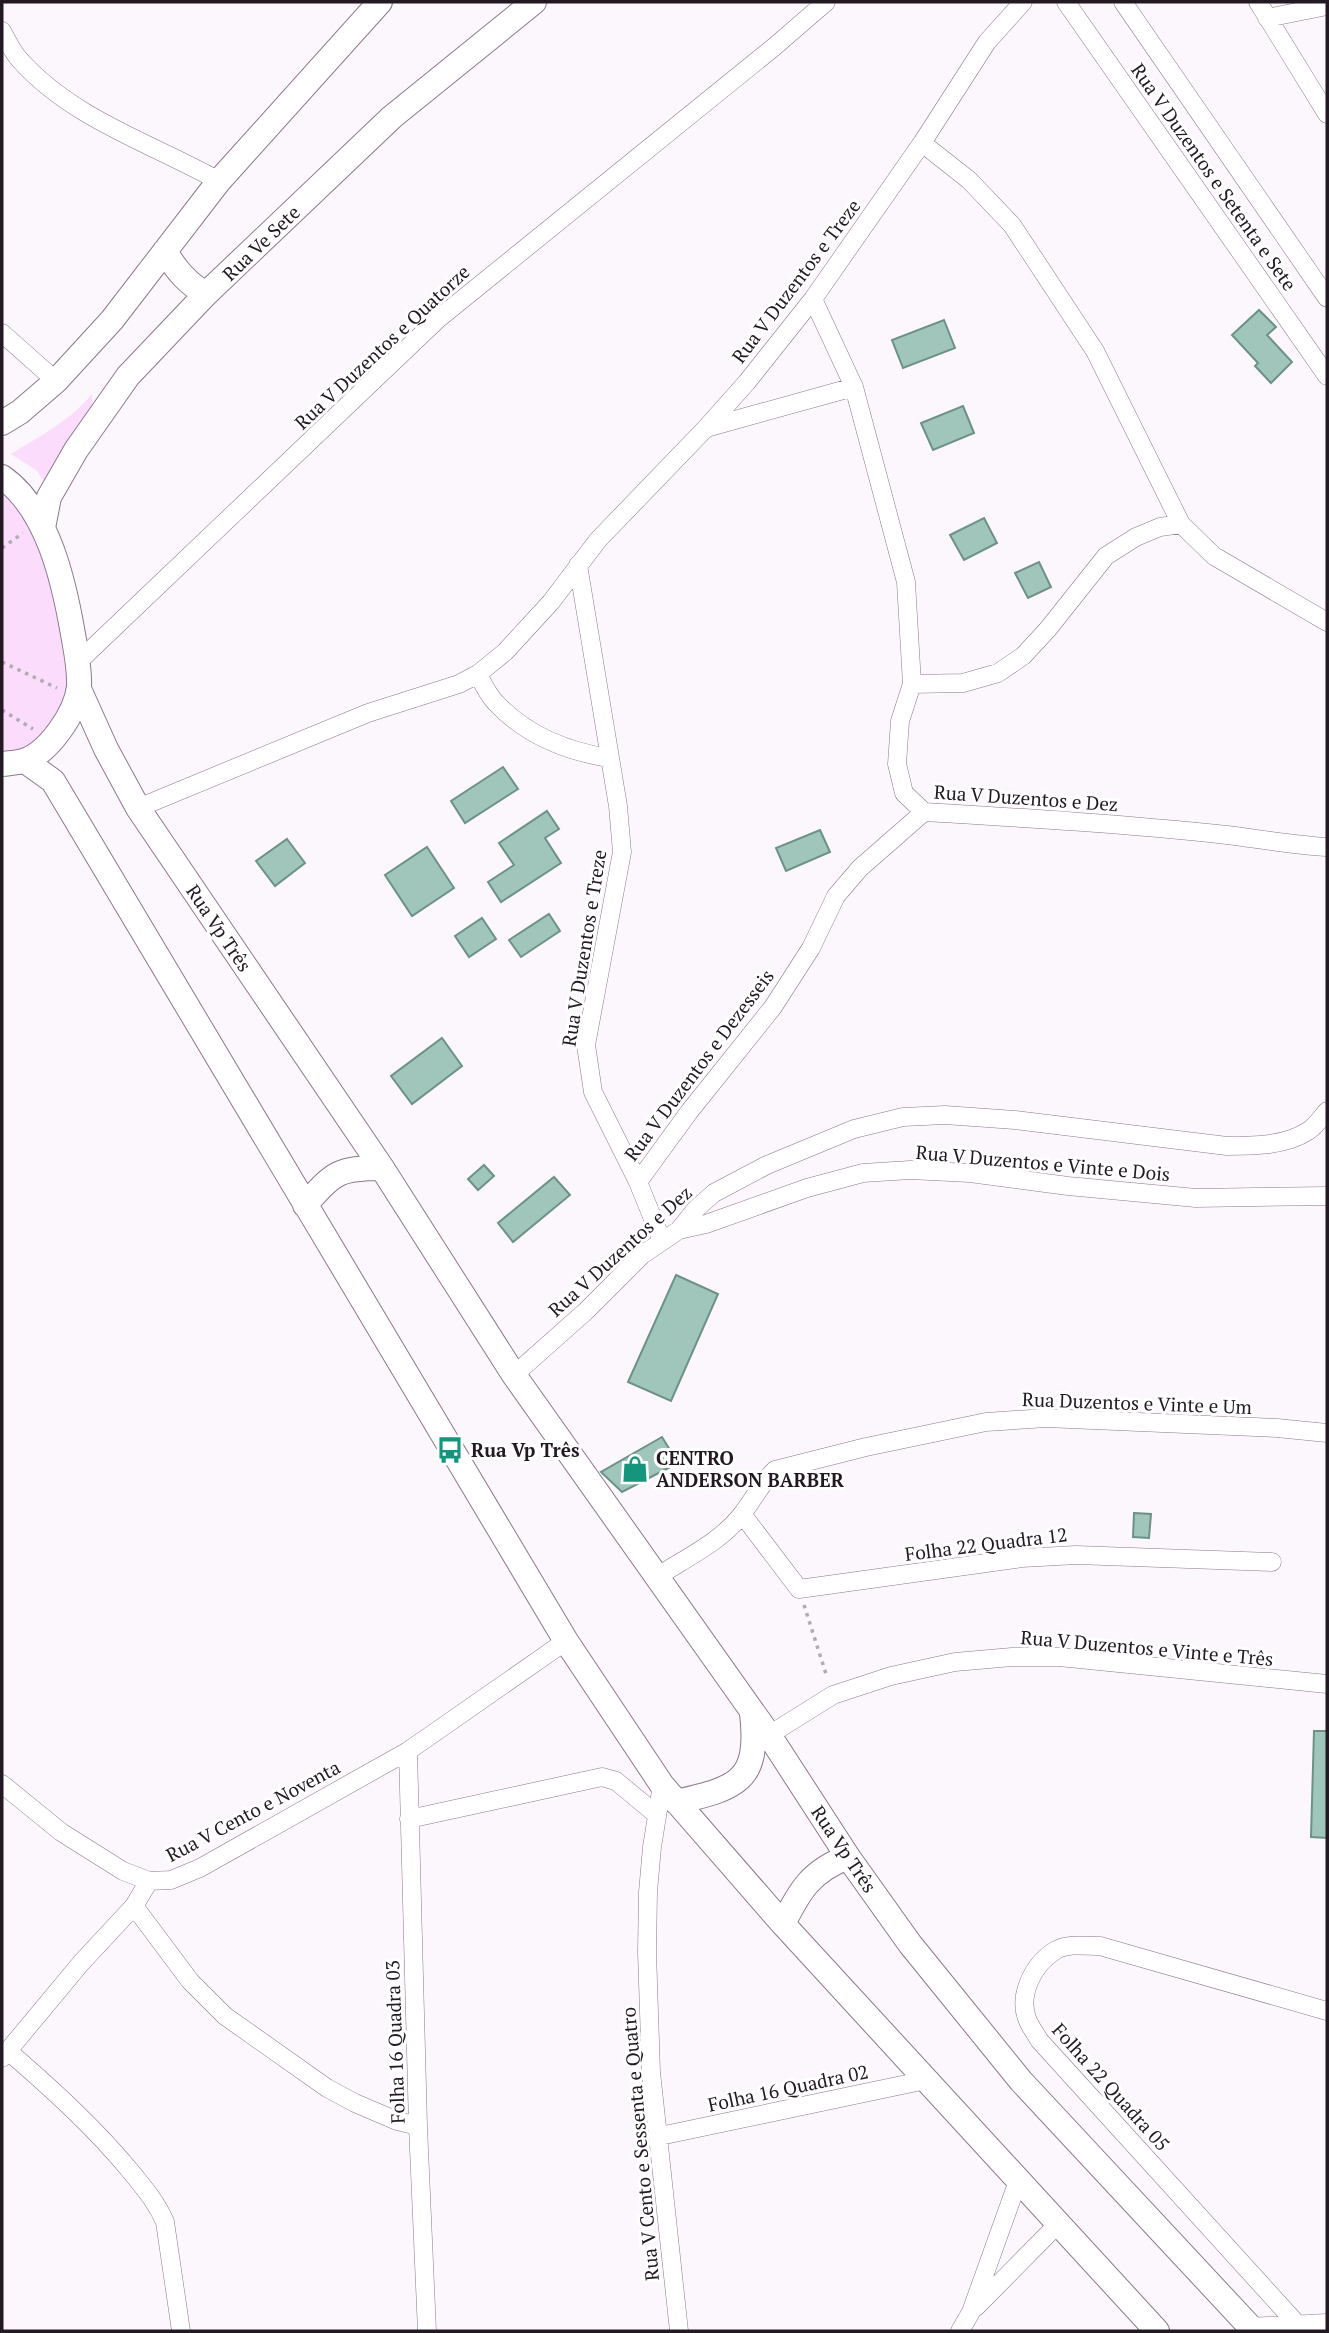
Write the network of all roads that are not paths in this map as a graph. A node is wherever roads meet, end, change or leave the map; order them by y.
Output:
1 (380, 2) edge
2 (534, 2) edge
3 (826, 2) edge
4 (1023, 2) edge
5 (1066, 2) edge
6 (1123, 2) edge
7 (1327, 6) edge
8 (1263, 10) edge
9 (2, 31) edge
10 (1327, 114) edge
11 (922, 143) junction
12 (219, 181) junction
13 (165, 251) junction
14 (206, 294) junction
15 (1327, 298) edge
16 (813, 299) junction
17 (2, 333) edge
18 (1327, 376) edge
19 (56, 381) junction
20 (854, 387) junction
21 (2, 423) edge
22 (706, 428) junction
23 (2, 477) edge
24 (1181, 524) junction
25 (35, 529) junction
26 (578, 565) junction
27 (1327, 622) edge
28 (78, 662) junction
29 (478, 674) junction
30 (912, 684) junction
31 (73, 691) junction
32 (608, 758) junction
33 (13, 762) edge
34 (138, 808) junction
35 (924, 812) junction
36 (1327, 847) edge
37 (1327, 1111) edge
38 (382, 1168) junction
39 (638, 1182) junction
40 (1327, 1196) edge
41 (305, 1205) junction
42 (679, 1230) junction
43 (662, 1241) junction
44 (514, 1376) junction
45 (1327, 1433) edge
46 (742, 1514) junction
47 (1272, 1562) dead end
48 (658, 1576) junction
49 (566, 1641) junction
50 (1327, 1684) edge
51 (752, 1713) junction
52 (769, 1735) junction
53 (408, 1751) junction
54 (2, 1784) edge
55 (665, 1801) junction
56 (409, 1819) junction
57 (848, 1857) junction
58 (149, 1881) junction
59 (134, 1906) junction
60 (783, 1924) junction
61 (1327, 2011) edge
62 (5, 2055) edge
63 (926, 2080) junction
64 (418, 2126) junction
65 (660, 2136) junction
66 (1018, 2181) junction
67 (1058, 2224) junction
68 (971, 2312) junction
69 (1327, 2323) edge
70 (1297, 2324) junction
71 (1252, 2329) edge
72 (181, 2331) edge
73 (427, 2331) edge
74 (679, 2331) edge
75 (960, 2331) edge
76 (1157, 2331) edge

1 - 12 main road
2 - 14 main road, Rua Ve Sete
3 - 28 street, Rua V Duzentos e Quatorze
4 - 11 street, Rua V Duzentos e Treze
5 - 18 street, Rua V Duzentos e Setenta e Sete
6 - 15 street
7 - 8 street
8 - 10 street
9 - 12 street
11 - 16 street, Rua V Duzentos e Treze
11 - 24 street
12 - 13 main road
13 - 14 main road
13 - 19 main road
14 - 25 main road, Rua Ve Sete
16 - 20 street, Rua V Duzentos e Dez
16 - 22 street, Rua V Duzentos e Treze
17 - 19 street
19 - 21 main road
20 - 22 street
20 - 30 street, Rua V Duzentos e Dez
22 - 26 street, Rua V Duzentos e Treze
23 - 25 main road
24 - 27 street
24 - 30 street
25 - 28 main road
26 - 29 street, Rua V Duzentos e Treze
26 - 32 street, Rua V Duzentos e Treze
28 - 31 main road
29 - 32 street
29 - 34 street, Rua V Duzentos e Treze
30 - 35 street, Rua V Duzentos e Dez
31 - 33 main road
31 - 34 main road, Rua Vp Três
32 - 39 street, Rua V Duzentos e Treze
33 - 41 main road
34 - 38 main road, Rua Vp Três
35 - 36 street, Rua V Duzentos e Dez
35 - 39 street, Rua V Duzentos e Dezesseis
37 - 42 street, Rua V Duzentos e Dez
38 - 41 main road
38 - 44 main road, Rua Vp Três
39 - 43 street, Rua V Duzentos e Treze
40 - 42 street, Rua V Duzentos e Vinte e Dois
41 - 49 main road
42 - 43 street, Rua V Duzentos e Dez
43 - 44 street, Rua V Duzentos e Dez
44 - 48 main road, Rua Vp Três
45 - 46 street, Rua Duzentos e Vinte e Um
46 - 47 street, Folha 22 Quadra 12
46 - 48 street, Rua Duzentos e Vinte e Um
48 - 51 main road, Rua Vp Três
49 - 53 street, Rua V Cento e Noventa
49 - 55 main road
50 - 52 street, Rua V Duzentos e Vinte e Três
51 - 52 main road, Rua Vp Três
51 - 55 main road
52 - 57 main road, Rua Vp Três
53 - 56 street, Folha 16 Quadra 03
53 - 58 street, Rua V Cento e Noventa
54 - 58 street
55 - 56 street
55 - 60 main road
55 - 65 street, Rua V Cento e Sessenta e Quatro
56 - 64 street, Folha 16 Quadra 03
57 - 60 main road
57 - 71 main road, Rua Vp Três
58 - 59 street, Rua V Cento e Noventa
59 - 62 street, Rua V Cento e Noventa
59 - 64 street
60 - 63 main road
61 - 70 street, Folha 22 Quadra 05
62 - 72 street
63 - 65 street, Folha 16 Quadra 02
63 - 66 main road
64 - 73 street, Folha 16 Quadra 03
65 - 74 street, Rua V Cento e Sessenta e Quatro
66 - 67 main road
66 - 68 street
67 - 68 street
67 - 76 main road
68 - 75 street
69 - 70 street
70 - 71 street

